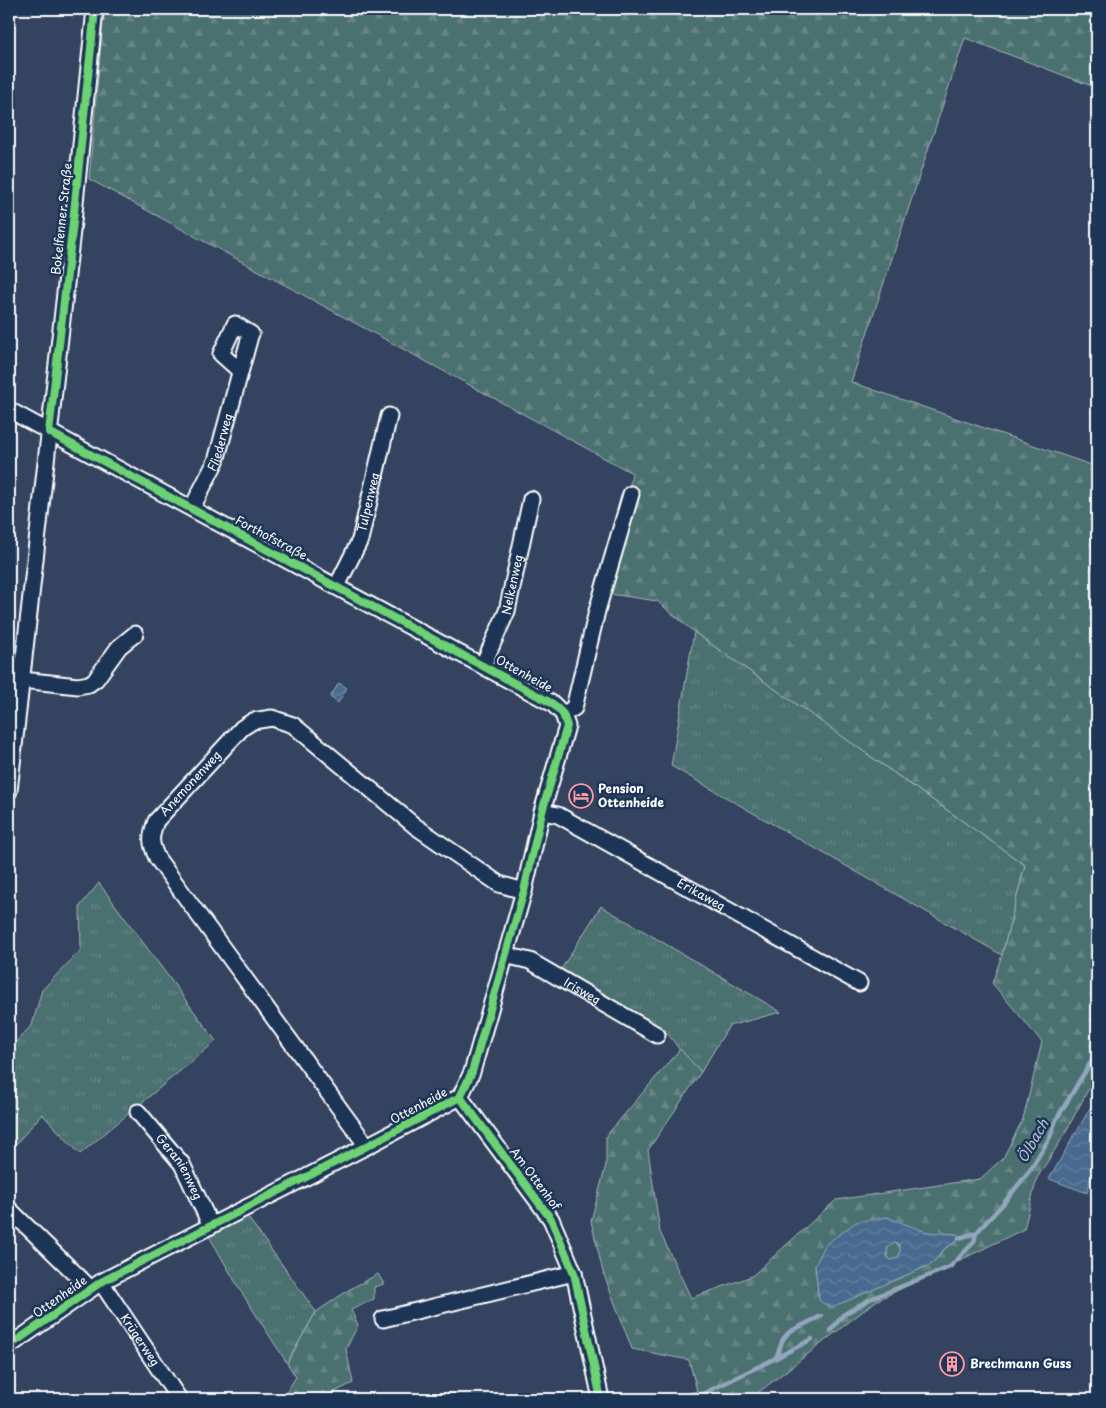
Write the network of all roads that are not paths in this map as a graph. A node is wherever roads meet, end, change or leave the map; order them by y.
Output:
1 (95, 9) edge
2 (240, 371) dead end
3 (9, 410) edge
4 (389, 416) dead end
5 (49, 432) junction
6 (631, 494) dead end
7 (530, 500) dead end
8 (192, 508) junction
9 (337, 586) junction
10 (135, 634) dead end
11 (483, 665) junction
12 (22, 680) junction
13 (563, 714) junction
14 (9, 791) edge
15 (542, 812) junction
16 (524, 891) junction
17 (505, 955) junction
18 (859, 983) dead end
19 (657, 1035) dead end
20 (460, 1097) junction
21 (138, 1112) dead end
22 (367, 1146) junction
23 (9, 1209) edge
24 (211, 1226) junction
25 (574, 1273) junction
26 (96, 1285) junction
27 (383, 1319) dead end
28 (9, 1346) edge
29 (179, 1399) edge
30 (601, 1399) edge

1 - 5 street, Bokelfenner Straße
2 - 8 street, Fliederweg
3 - 5 street, Forthofstraße
4 - 9 street, Tulpenweg
5 - 8 street, Forthofstraße
5 - 12 street, Bokelfenner Straße
6 - 13 street
7 - 11 street, Nelkenweg
8 - 9 street, Forthofstraße
9 - 11 street, Forthofstraße
10 - 12 street
11 - 13 street, Ottenheide
12 - 14 street, Bokelfenner Straße
13 - 15 street, Ottenheide
15 - 16 street, Ottenheide
15 - 18 street, Erikaweg
16 - 17 street, Ottenheide
16 - 22 street, Anemonenweg
17 - 19 street, Irisweg
17 - 20 street, Ottenheide
20 - 22 street, Ottenheide
20 - 25 street, Am Ottenhof
21 - 24 street, Geranienweg
22 - 24 street, Ottenheide
23 - 26 street, Krügerweg
24 - 26 street, Ottenheide
25 - 27 street
25 - 30 street, Am Ottenhof
26 - 28 street, Ottenheide
26 - 29 street, Krügerweg

